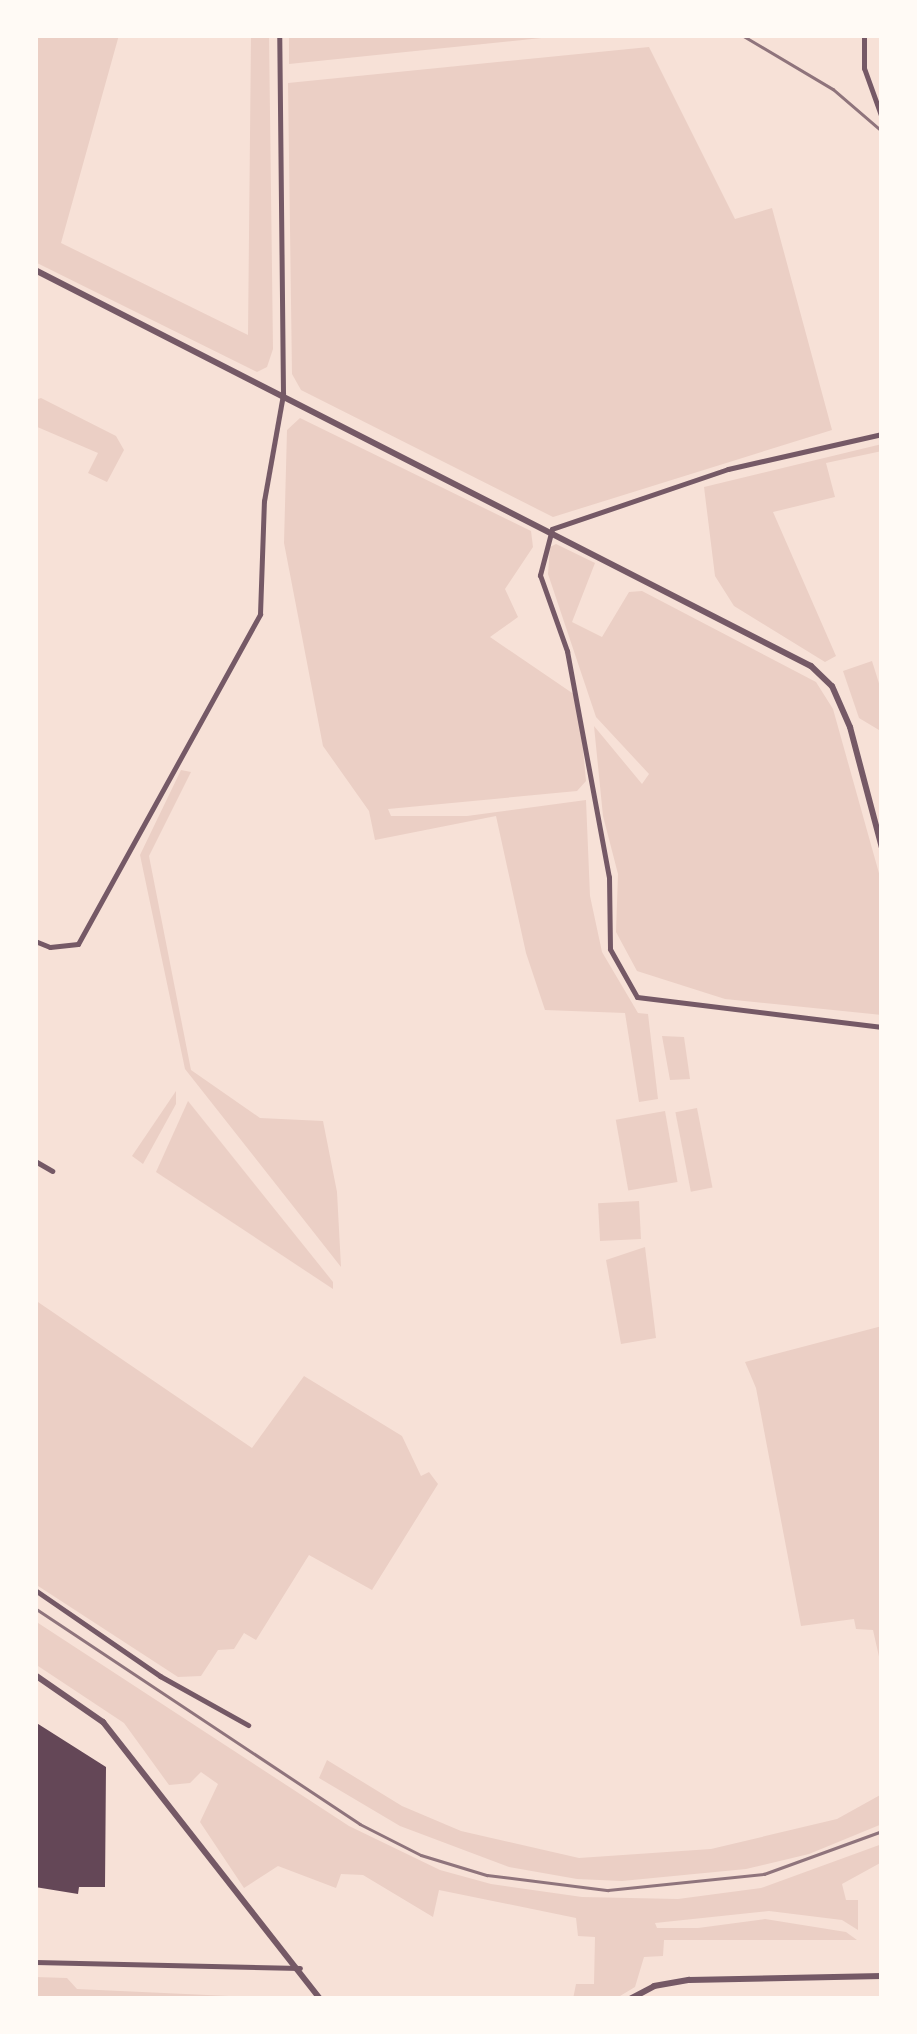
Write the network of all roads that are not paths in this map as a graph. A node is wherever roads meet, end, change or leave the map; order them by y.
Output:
1 (279, 35) edge
2 (864, 35) edge
3 (882, 118) edge
4 (35, 270) edge
5 (283, 394) junction
6 (882, 434) edge
7 (552, 530) junction
8 (882, 848) edge
9 (35, 941) edge
10 (882, 1027) edge
11 (35, 1162) edge
12 (52, 1171) dead end
13 (35, 1590) edge
14 (35, 1676) edge
15 (248, 1725) dead end
16 (35, 1962) edge
17 (300, 1968) junction
18 (882, 1976) edge
19 (320, 1999) edge
20 (630, 1999) edge

1 - 5 street
2 - 3 street
4 - 5 street
5 - 7 street
5 - 9 street
6 - 7 street
7 - 8 street
7 - 10 street
11 - 12 street
13 - 15 street
14 - 17 street
16 - 17 street
17 - 19 street
18 - 20 street

